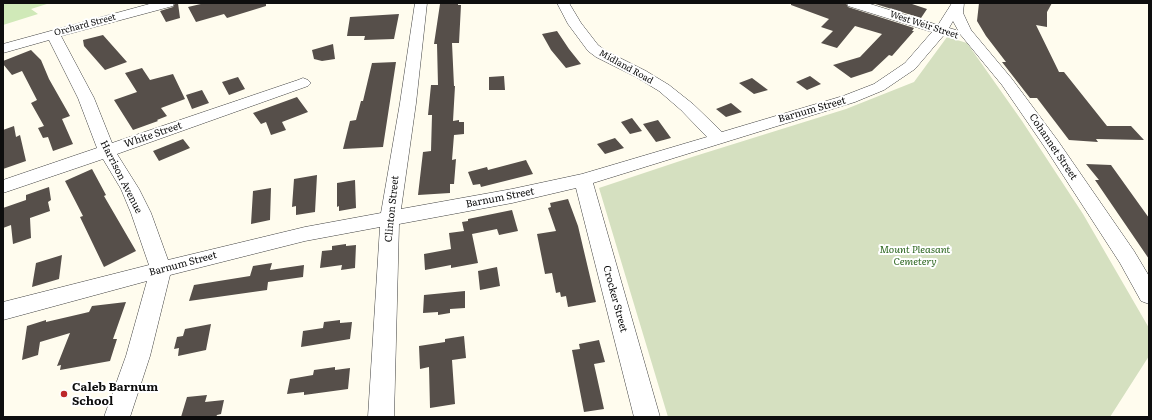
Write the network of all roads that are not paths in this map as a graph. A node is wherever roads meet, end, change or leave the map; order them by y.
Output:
1 (168, 3) edge
2 (421, 3) edge
3 (563, 3) edge
4 (853, 3) edge
5 (957, 4) edge
6 (941, 30) junction
7 (53, 34) junction
8 (972, 41) junction
9 (3, 49) edge
10 (303, 83) dead end
11 (718, 138) junction
12 (107, 151) junction
13 (583, 180) junction
14 (3, 187) edge
15 (390, 218) junction
16 (161, 270) junction
17 (1149, 295) edge
18 (3, 312) edge
19 (117, 417) edge
20 (381, 417) edge
21 (647, 417) edge

1 - 7 street, Orchard Street
2 - 15 street, Clinton Street
3 - 11 street, Midland Road
4 - 6 street, West Weir Street
5 - 6 street, Barnum Street
5 - 8 street, Cohannet Street
6 - 8 street, West Weir Street
6 - 11 street, Barnum Street
7 - 9 street, Orchard Street
7 - 12 street, Harrison Avenue
8 - 17 street, Cohannet Street
10 - 12 street, White Street
11 - 13 street, Barnum Street
12 - 14 street, White Street
12 - 16 street, Harrison Avenue
13 - 15 street, Barnum Street
13 - 21 street, Crocker Street
15 - 16 street, Barnum Street
15 - 20 street, Clinton Street
16 - 18 street, Barnum Street
16 - 19 street

